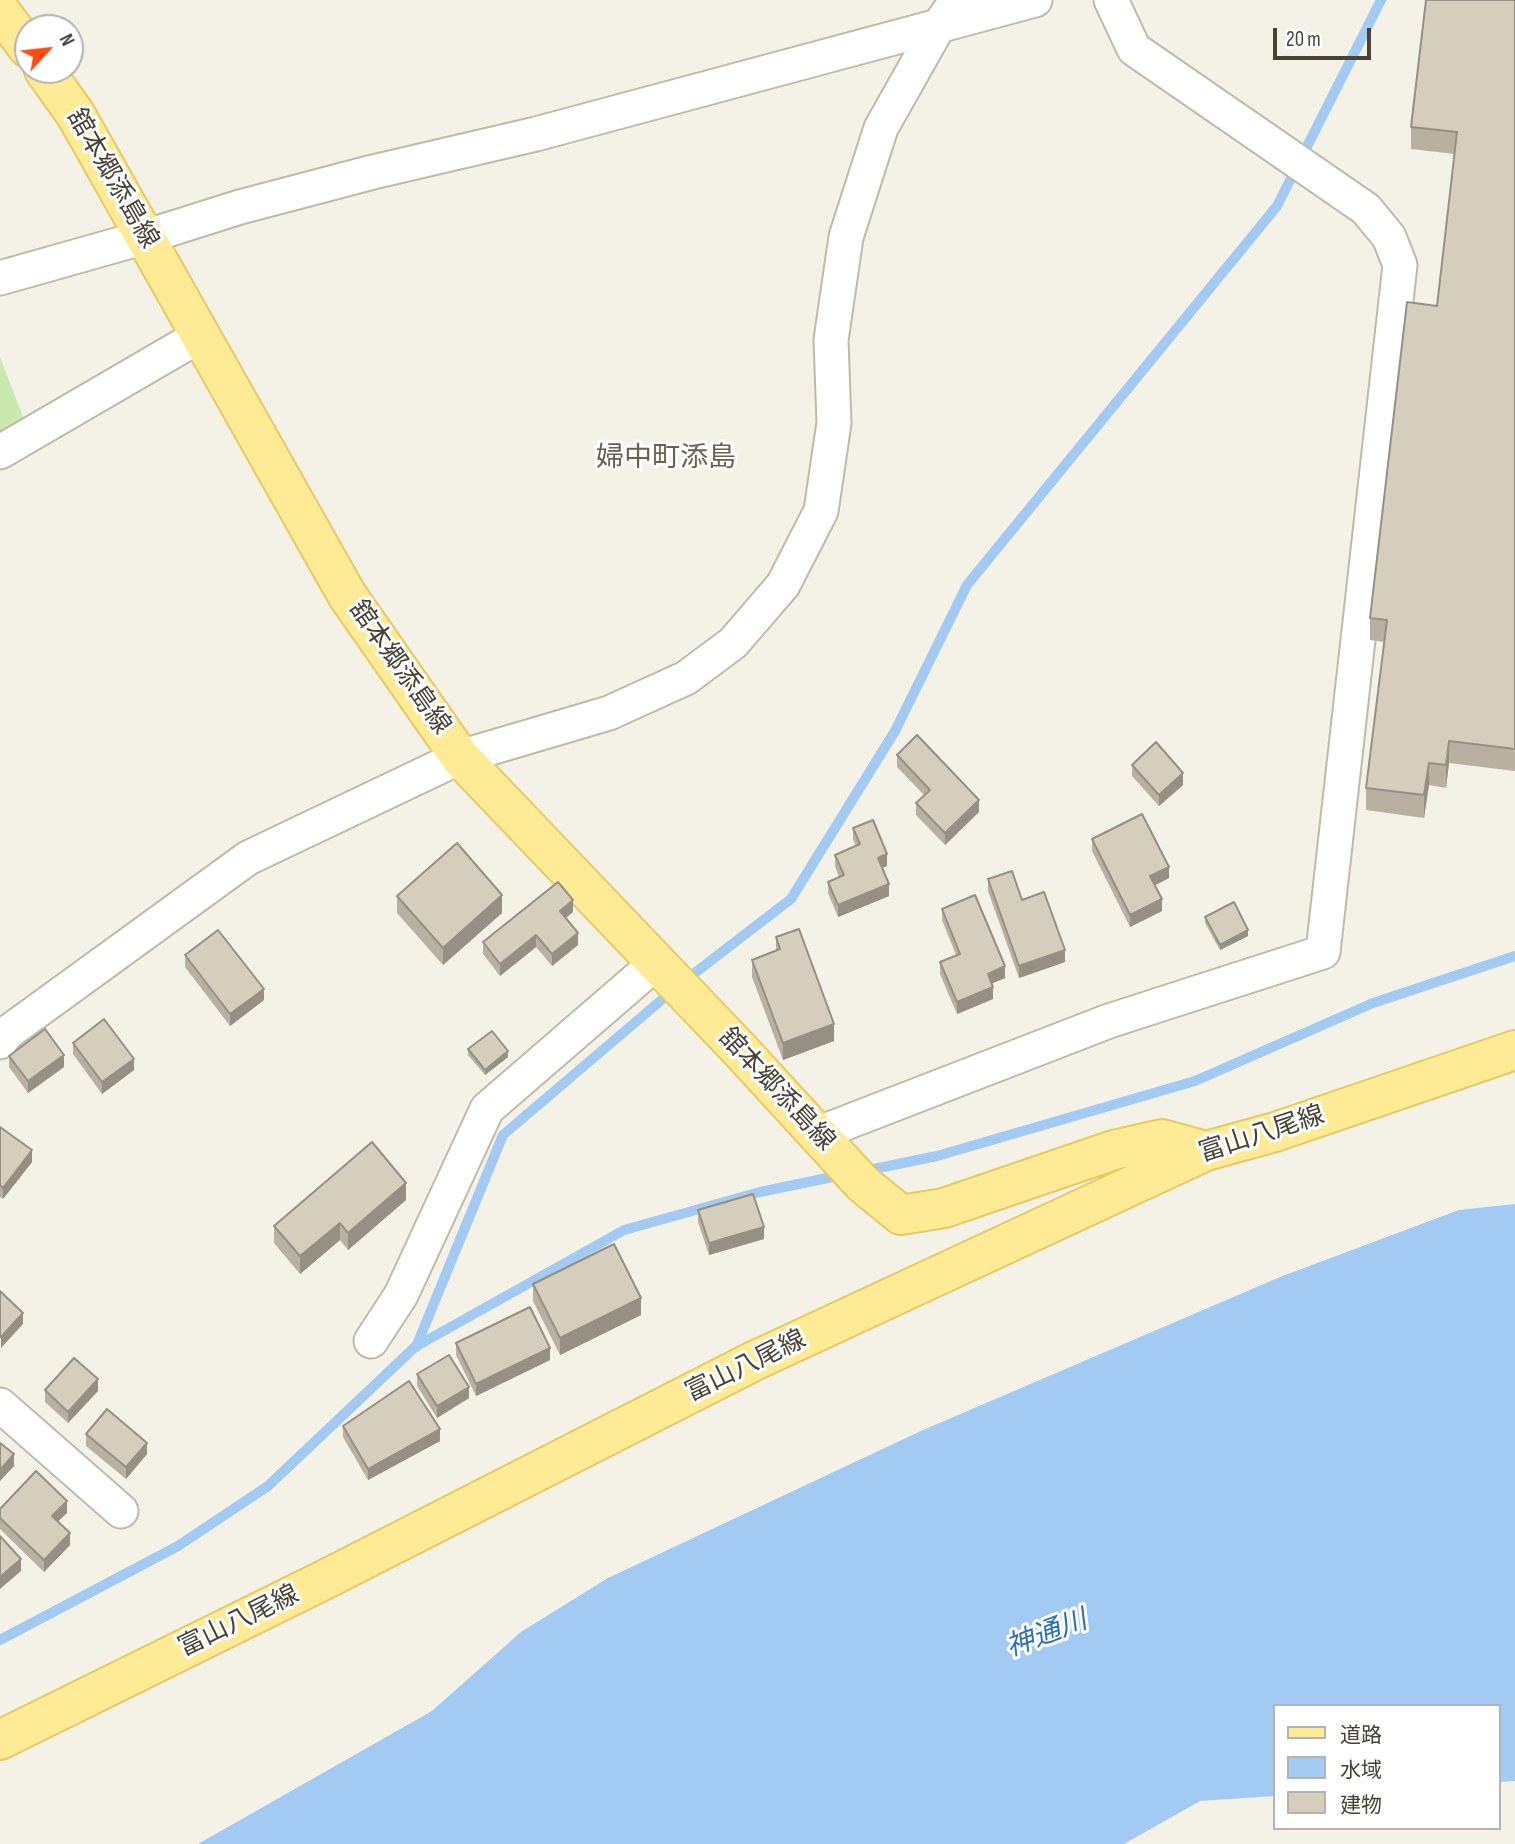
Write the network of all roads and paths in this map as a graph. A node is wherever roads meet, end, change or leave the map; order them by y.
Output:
1 (957, 0) edge
2 (1035, 0) edge
3 (1111, 0) edge
4 (0, 11) edge
5 (938, 27) junction
6 (14, 30) edge
7 (55, 84) edge
8 (145, 237) junction
9 (0, 278) edge
10 (201, 335) junction
11 (0, 452) edge
12 (460, 757) junction
13 (656, 963) junction
14 (0, 1042) edge
15 (1515, 1050) edge
16 (1206, 1151) junction
17 (843, 1162) junction
18 (371, 1341) dead end
19 (0, 1405) edge
20 (121, 1511) dead end
21 (0, 1740) edge

1 - 5 street
2 - 5 street
3 - 17 street
4 - 6 main road
5 - 8 street
5 - 12 street
7 - 8 main road, 舘本郷添島線
8 - 9 street
8 - 10 main road, 舘本郷添島線
10 - 11 street
10 - 12 main road, 舘本郷添島線
12 - 13 main road, 舘本郷添島線
12 - 14 street
13 - 17 main road, 舘本郷添島線
13 - 18 street
15 - 16 main road, 富山八尾線
16 - 17 main road, 舘本郷添島線
16 - 21 main road, 富山八尾線
19 - 20 street

